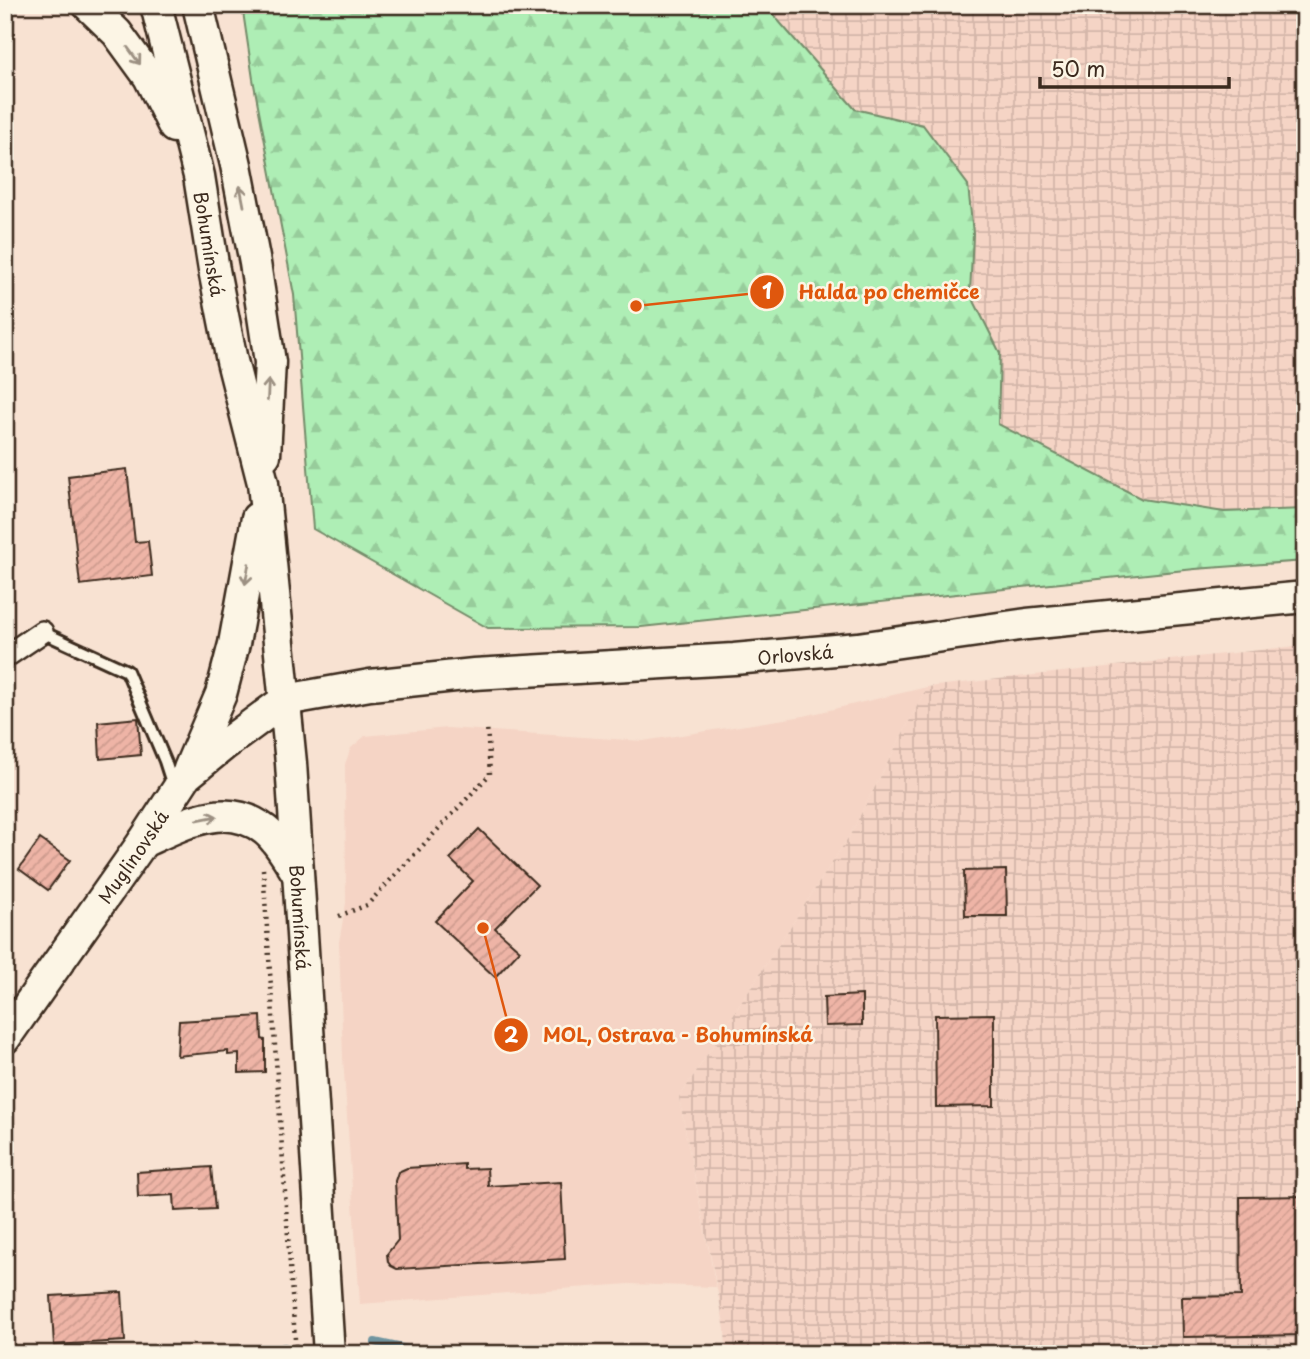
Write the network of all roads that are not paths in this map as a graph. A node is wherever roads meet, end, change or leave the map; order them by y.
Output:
1 (88, 5) edge
2 (156, 5) edge
3 (198, 5) edge
4 (217, 5) edge
5 (216, 76) junction
6 (199, 176) junction
7 (263, 482) junction
8 (1305, 597) edge
9 (42, 632) joint
10 (5, 657) edge
11 (285, 700) junction
12 (180, 783) junction
13 (143, 842) junction
14 (298, 873) junction
15 (5, 1038) edge
16 (329, 1354) edge

1 -> 6 main road
2 - 6 main road, Bohumínská
3 - 5 main road, Bohumínská
4 - 5 main road
7 -> 5 main road, Bohumínská
6 - 7 main road, Bohumínská
7 - 11 main road, Bohumínská
7 -> 12 main road
8 - 11 main road, Orlovská
9 - 10 street
9 - 12 lane
11 - 12 main road, Muglinovská
11 - 14 main road, Bohumínská
12 - 13 main road, Muglinovská
13 -> 14 main road
13 - 15 main road, Muglinovská
14 - 16 main road, Bohumínská

